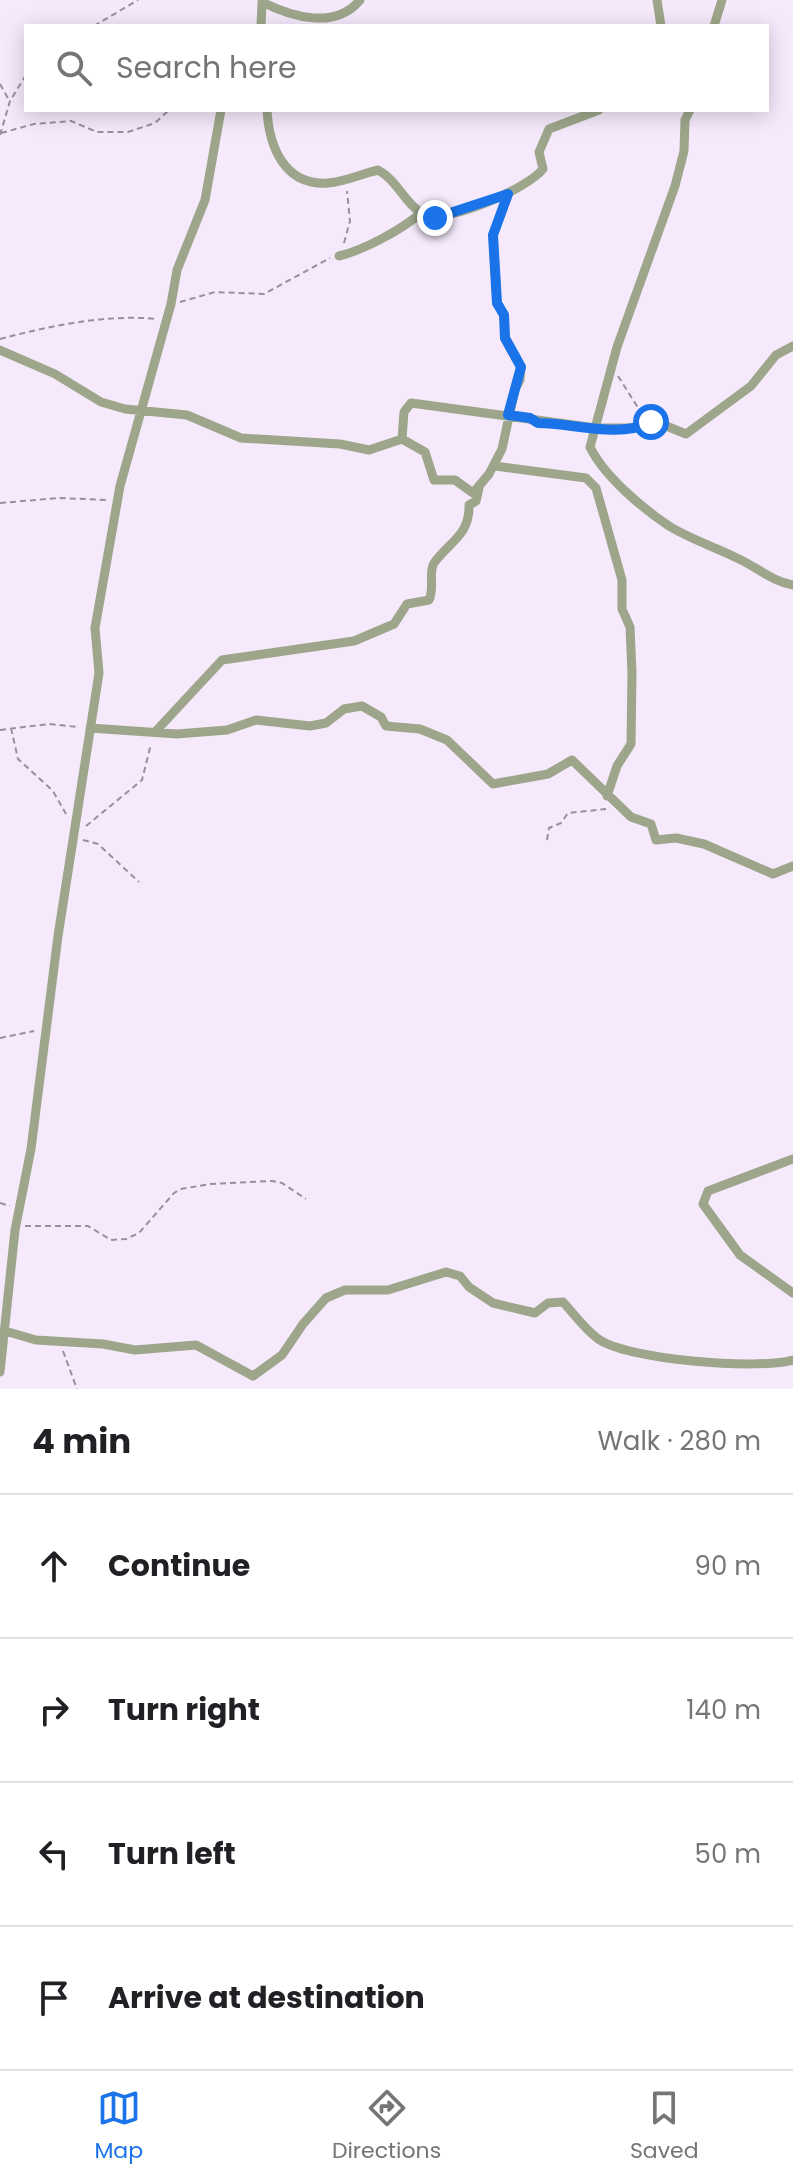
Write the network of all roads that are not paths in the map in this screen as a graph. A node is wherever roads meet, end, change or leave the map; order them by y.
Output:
1 (360, 0) edge
2 (657, 0) edge
3 (722, 0) edge
4 (262, 1) edge
5 (254, 24) edge
6 (261, 24) edge
7 (661, 24) edge
8 (715, 24) edge
9 (221, 112) edge
10 (267, 112) edge
11 (594, 112) edge
12 (689, 112) edge
13 (508, 194) junction
14 (421, 213) junction
15 (339, 256) road end
16 (793, 346) edge
17 (0, 350) edge
18 (144, 409) junction
19 (508, 415) junction
20 (592, 427) junction
21 (402, 439) junction
22 (495, 466) junction
23 (479, 488) junction
24 (793, 585) edge
25 (90, 728) junction
26 (156, 731) junction
27 (607, 796) junction
28 (793, 866) edge
29 (779, 873) junction
30 (793, 880) edge
31 (793, 1159) edge
32 (793, 1293) edge
33 (5, 1331) junction
34 (793, 1360) edge
35 (0, 1372) edge

1 - 4 street
2 - 7 street
3 - 8 street
4 - 5 street
4 - 6 street
9 - 18 street
10 - 14 street
11 - 13 street
12 - 20 street
13 - 14 street
13 - 19 street
14 - 15 street
16 - 20 street
17 - 18 street
18 - 21 street
18 - 25 street
19 - 20 street
19 - 21 street
19 - 22 street
20 - 24 street
21 - 23 street
22 - 23 street
22 - 27 street
23 - 26 street
25 - 26 street
25 - 33 street
26 - 27 street
27 - 29 street
28 - 29 street
29 - 30 street
31 - 32 street
33 - 34 street
33 - 35 street

